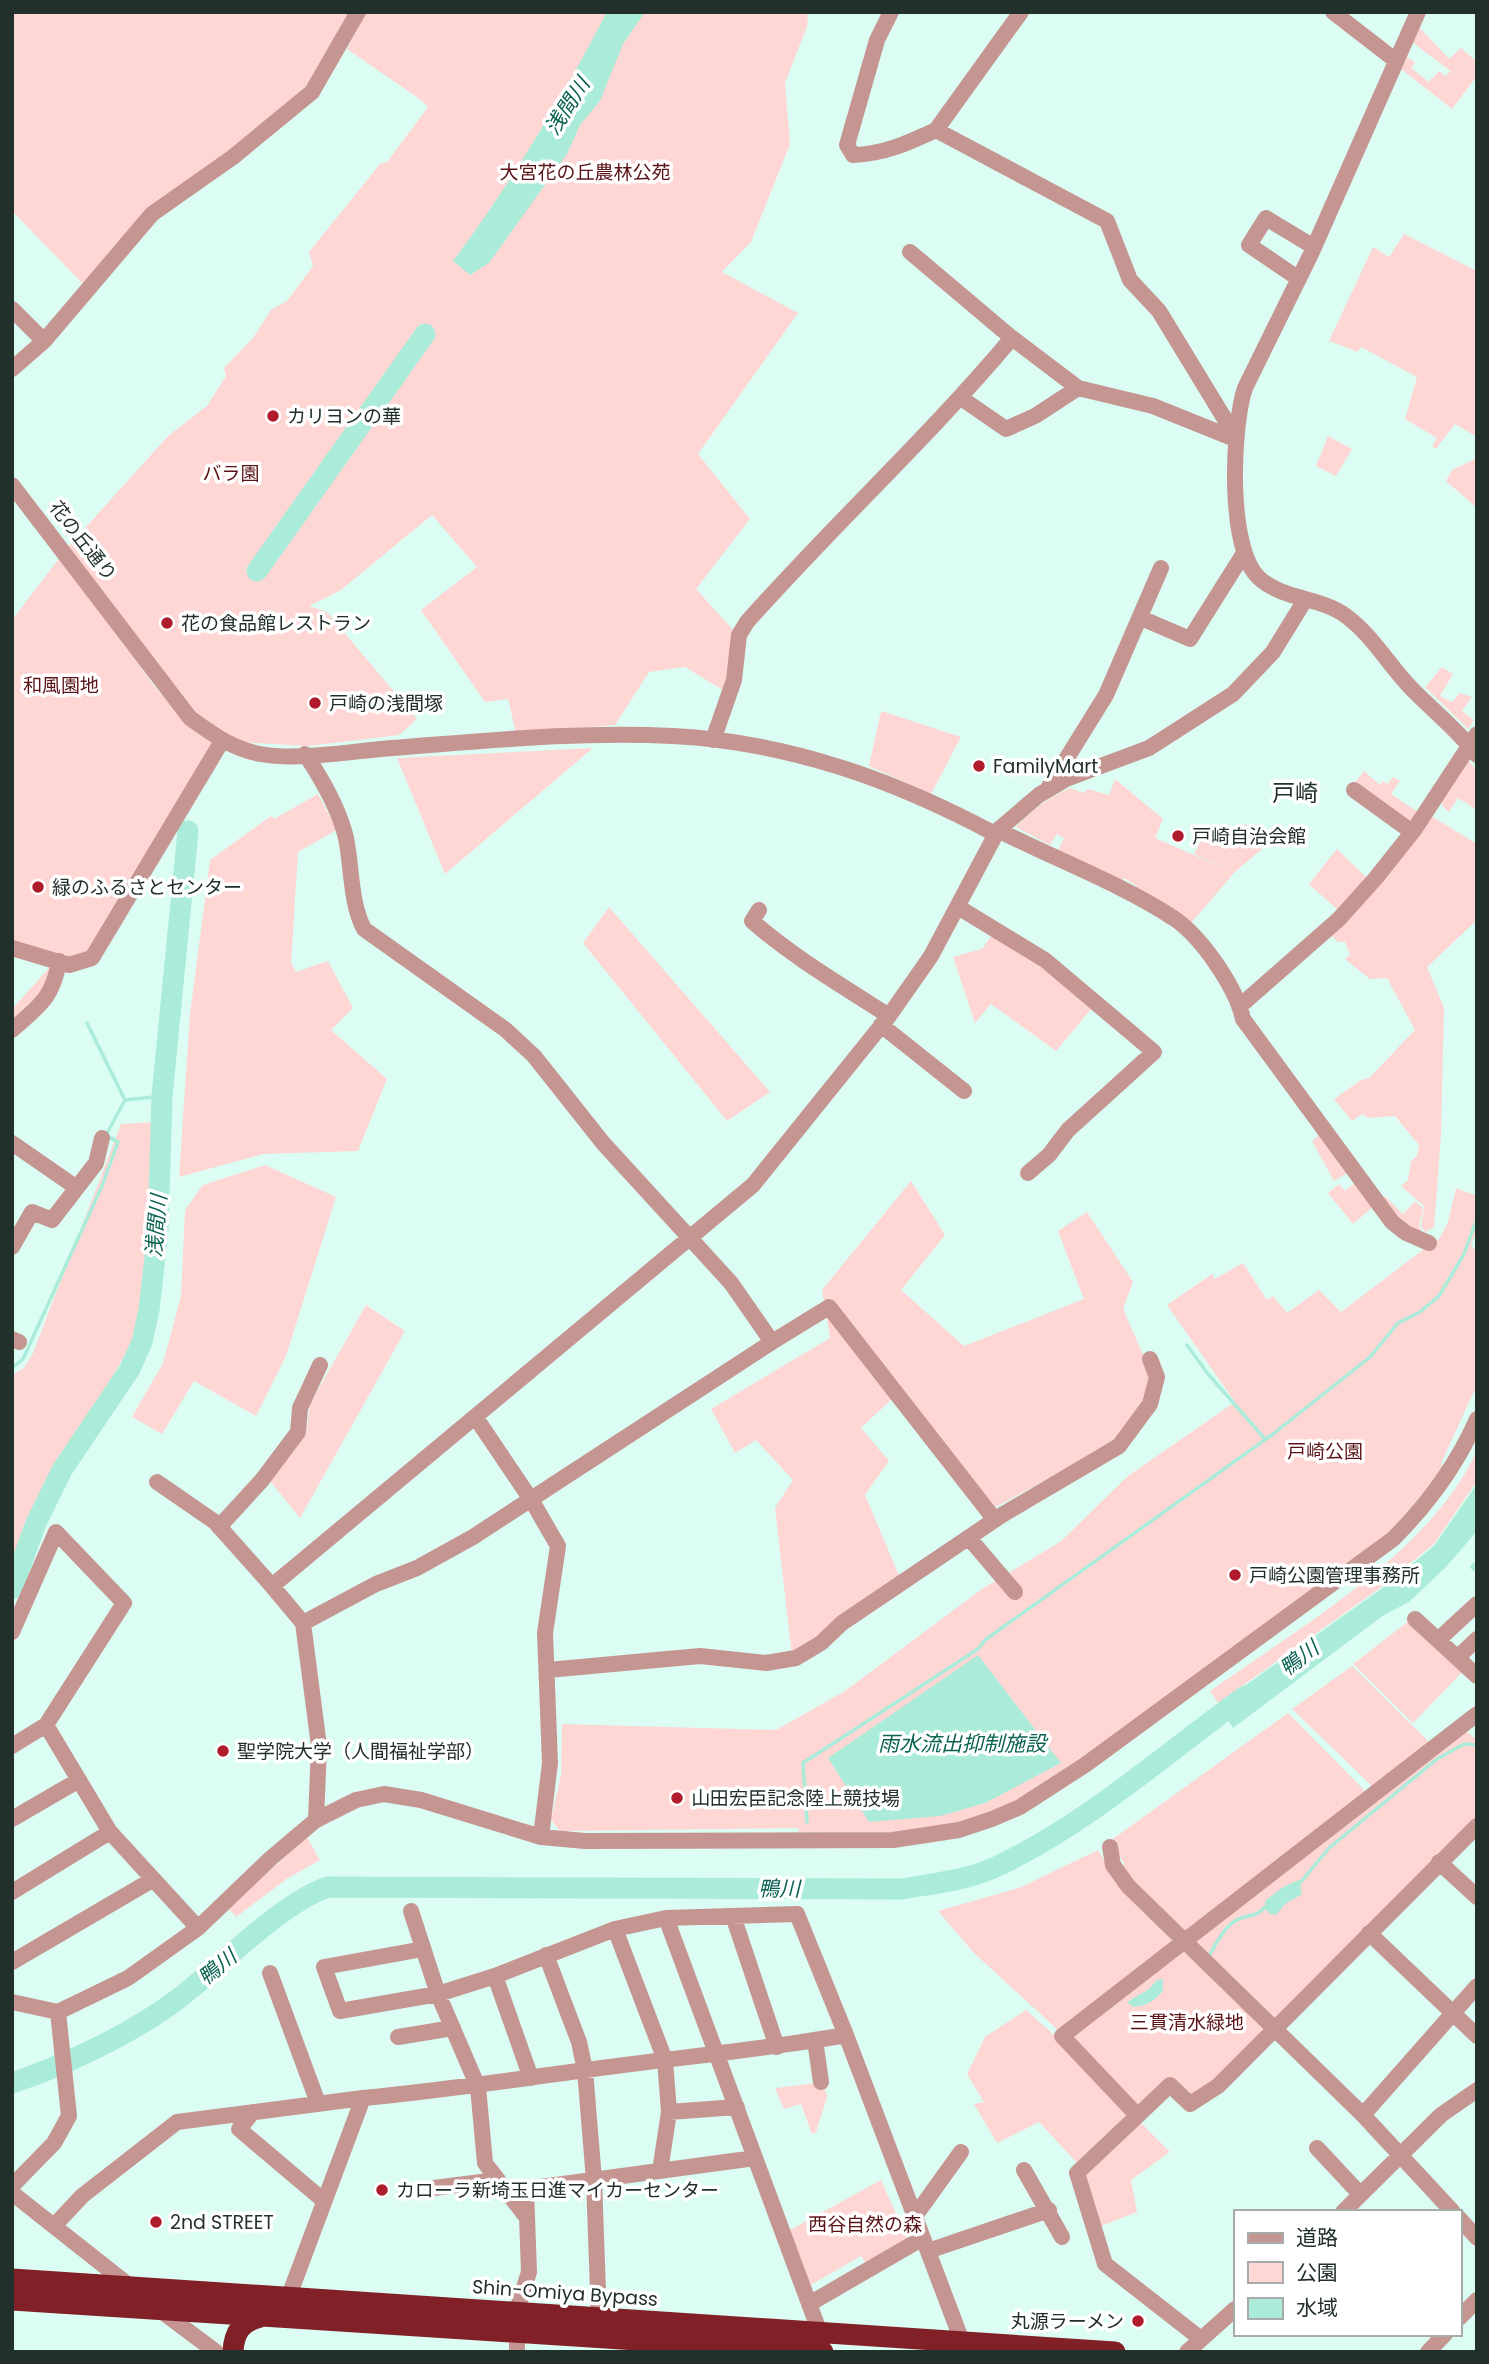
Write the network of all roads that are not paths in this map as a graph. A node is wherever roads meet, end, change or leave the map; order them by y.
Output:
1 (358, 12) edge
2 (891, 12) edge
3 (1021, 12) edge
4 (1333, 12) edge
5 (1418, 12) edge
6 (1395, 60) junction
7 (936, 130) junction
8 (1314, 247) junction
9 (910, 252) dead end
10 (1299, 279) junction
11 (12, 309) edge
12 (1012, 338) junction
13 (44, 341) junction
14 (12, 369) edge
15 (1078, 388) junction
16 (961, 398) junction
17 (1237, 422) junction
18 (1235, 439) junction
19 (12, 485) edge
20 (1244, 553) junction
21 (1161, 568) dead end
22 (1305, 600) junction
23 (1141, 618) junction
24 (713, 740) junction
25 (222, 741) junction
26 (1474, 745) edge
27 (305, 754) junction
28 (1047, 790) junction
29 (1354, 790) dead end
30 (996, 832) junction
31 (1412, 832) junction
32 (958, 907) junction
33 (759, 910) dead end
34 (15, 951) edge
35 (59, 961) junction
36 (1240, 1006) junction
37 (885, 1021) junction
38 (12, 1030) edge
39 (964, 1091) dead end
40 (102, 1138) dead end
41 (12, 1143) edge
42 (1028, 1173) dead end
43 (76, 1188) junction
44 (691, 1240) junction
45 (1429, 1243) dead end
46 (12, 1247) edge
47 (772, 1342) junction
48 (1150, 1359) dead end
49 (320, 1365) dead end
50 (476, 1418) junction
51 (1477, 1419) edge
52 (157, 1482) dead end
53 (532, 1501) junction
54 (995, 1520) junction
55 (219, 1527) junction
56 (969, 1538) junction
57 (272, 1586) junction
58 (1015, 1592) dead end
59 (1477, 1604) edge
60 (1415, 1619) dead end
61 (303, 1623) junction
62 (12, 1632) edge
63 (1477, 1639) edge
64 (1438, 1640) junction
65 (1457, 1658) junction
66 (548, 1670) junction
67 (1477, 1676) edge
68 (1477, 1714) edge
69 (46, 1725) junction
70 (12, 1746) edge
71 (79, 1780) junction
72 (12, 1819) edge
73 (316, 1820) junction
74 (1477, 1826) edge
75 (110, 1832) junction
76 (541, 1837) junction
77 (1110, 1847) dead end
78 (1439, 1862) junction
79 (152, 1880) junction
80 (12, 1892) edge
81 (1477, 1897) edge
82 (411, 1911) dead end
83 (733, 1916) junction
84 (666, 1918) junction
85 (198, 1928) junction
86 (615, 1929) junction
87 (1369, 1933) junction
88 (1182, 1941) junction
89 (423, 1949) junction
90 (546, 1955) junction
91 (12, 1962) edge
92 (270, 1973) dead end
93 (495, 1976) junction
94 (1477, 1986) edge
95 (438, 1994) junction
96 (12, 2002) edge
97 (58, 2012) junction
98 (1453, 2013) junction
99 (453, 2028) junction
100 (1275, 2029) junction
101 (846, 2035) junction
102 (1477, 2036) edge
103 (398, 2038) dead end
104 (815, 2040) junction
105 (777, 2047) junction
106 (717, 2053) junction
107 (665, 2060) junction
108 (585, 2070) junction
109 (531, 2078) junction
110 (821, 2082) dead end
111 (478, 2087) junction
112 (1477, 2090) edge
113 (363, 2098) junction
114 (318, 2103) junction
115 (737, 2108) junction
116 (253, 2112) junction
117 (669, 2112) junction
118 (1136, 2114) junction
119 (1363, 2115) junction
120 (1317, 2148) dead end
121 (961, 2152) dead end
122 (1401, 2155) junction
123 (755, 2158) junction
124 (1024, 2170) dead end
125 (660, 2171) junction
126 (497, 2180) junction
127 (594, 2180) junction
128 (12, 2186) edge
129 (434, 2188) dead end
130 (12, 2193) edge
131 (1360, 2194) junction
132 (324, 2201) junction
133 (1049, 2210) junction
134 (1345, 2210) edge
135 (1451, 2210) edge
136 (915, 2216) junction
137 (527, 2218) junction
138 (1461, 2220) edge
139 (54, 2226) junction
140 (1062, 2237) dead end
141 (1477, 2238) edge
142 (926, 2245) junction
143 (12, 2278) edge
144 (130, 2287) junction
145 (289, 2296) junction
146 (12, 2300) edge
147 (1477, 2300) edge
148 (809, 2304) junction
149 (159, 2309) junction
150 (1234, 2310) edge
151 (1461, 2316) edge
152 (260, 2317) junction
153 (599, 2319) junction
154 (517, 2333) edge
155 (1443, 2336) edge
156 (1201, 2339) junction
157 (821, 2342) edge
158 (964, 2346) edge
159 (692, 2348) edge
160 (745, 2350) edge
161 (216, 2352) edge
162 (233, 2352) edge
163 (1115, 2352) edge
164 (1186, 2352) edge
165 (1428, 2352) edge

1 - 13 street
2 - 7 street
3 - 7 street
4 - 6 street
5 - 6 street
6 - 8 street
7 - 17 street
8 - 10 street
8 - 10 street
9 - 12 street
10 - 17 street
11 - 13 street
12 - 15 street
12 - 16 street
13 - 14 street
15 - 16 street
15 - 18 street
16 - 24 street
17 - 18 street
18 - 20 street
19 - 25 street, 花の丘通り
20 - 22 street
20 - 23 street
21 - 23 street
22 - 26 street
22 - 28 street
23 - 28 street
24 - 27 street, 花の丘通り
24 - 30 street, 花の丘通り
25 - 27 street, 花の丘通り
25 - 35 street
26 - 31 street
27 - 44 street
28 - 30 street
29 - 31 street
30 - 32 street
30 - 36 street, 花の丘通り
31 - 36 street
32 - 37 street
32 - 42 street
33 - 37 street
34 - 35 street
35 - 38 street
36 - 45 street, 花の丘通り
37 - 39 street
37 - 44 street
40 - 43 street
41 - 43 street
43 - 46 street
44 - 47 street
44 - 50 street
47 - 53 street
47 - 54 street
48 - 54 street
49 - 55 street
50 - 53 street
50 - 57 street
51 - 76 street
52 - 55 street
53 - 61 street
53 - 66 street
54 - 56 street
55 - 57 street
56 - 58 street
56 - 66 street
57 - 61 street
59 - 64 street
60 - 64 street
61 - 73 street
62 - 69 street
63 - 65 street
64 - 65 street
65 - 67 street
66 - 76 street
68 - 88 street
69 - 70 street
69 - 71 street
71 - 72 street
71 - 75 street
73 - 76 street
73 - 85 street
74 - 78 street
75 - 79 street
75 - 80 street
77 - 88 street
78 - 81 street
78 - 87 street
79 - 85 street
79 - 91 street
82 - 89 street
83 - 84 street
83 - 101 street
83 - 105 street
84 - 86 street
84 - 106 street
85 - 97 street
86 - 90 street
86 - 107 street
87 - 98 street
87 - 100 street
88 - 100 street
88 - 118 street
89 - 95 street
89 - 95 street
90 - 93 street
90 - 108 street
92 - 114 street
93 - 95 street
93 - 109 street
94 - 98 street
95 - 99 street
96 - 97 street
97 - 128 street
98 - 102 street
98 - 119 street
99 - 103 street
99 - 111 street
100 - 118 street
100 - 119 street
101 - 104 street
101 - 136 street
104 - 105 street
104 - 110 street
105 - 106 street
106 - 107 street
106 - 115 street
107 - 108 street
107 - 117 street
108 - 109 street
108 - 127 street
109 - 111 street
111 - 113 street
111 - 126 street
112 - 122 street
113 - 114 street
113 - 132 street
114 - 116 street
115 - 117 street
115 - 123 street
116 - 132 street
116 - 139 street
117 - 125 street
118 - 156 street
119 - 122 street
120 - 131 street
121 - 136 street
122 - 131 street
122 - 135 street
123 - 125 street
123 - 148 street
124 - 133 street
125 - 127 street
126 - 129 street
126 - 137 street
127 - 137 street
127 - 153 street
130 - 139 street
131 - 134 street
132 - 145 street
133 - 140 street
133 - 142 street
136 - 142 street
137 - 154 street
138 - 141 street
139 - 144 street
142 - 148 street
142 - 158 street
143 - 144 highway, Shin-Omiya Bypass
144 - 145 highway, Shin-Omiya Bypass
144 - 149 street
145 - 154 highway, Shin-Omiya Bypass
146 - 149 highway, Shin-Omiya Bypass
147 - 151 street
148 - 157 street
149 - 152 highway, Shin-Omiya Bypass
149 - 161 street
150 - 156 street
152 - 154 highway, Shin-Omiya Bypass
152 - 162 highway
153 - 154 highway, Shin-Omiya Bypass
153 - 157 highway, Shin-Omiya Bypass
154 - 159 highway, Shin-Omiya Bypass
155 - 165 street
156 - 164 street
157 - 158 highway, Shin-Omiya Bypass
157 - 160 highway, Shin-Omiya Bypass
158 - 163 highway, Shin-Omiya Bypass
159 - 160 highway, Shin-Omiya Bypass

